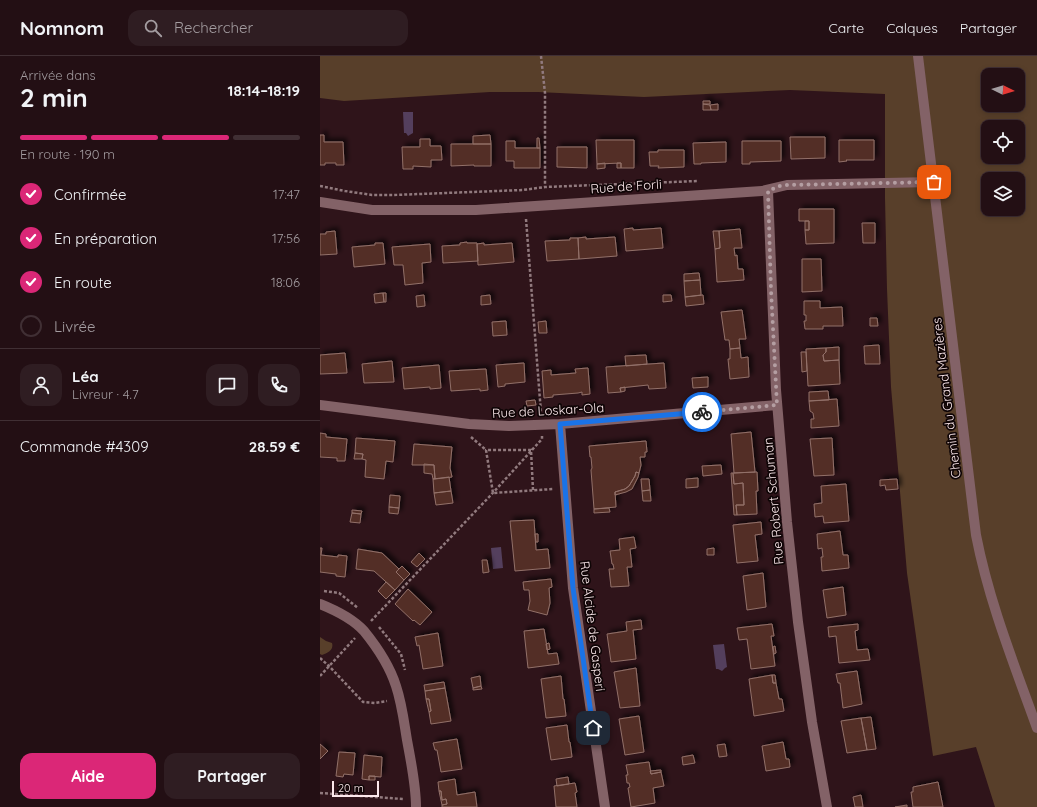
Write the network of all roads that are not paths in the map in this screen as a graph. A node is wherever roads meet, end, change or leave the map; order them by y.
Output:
1 (918, 56) edge
2 (934, 182) junction
3 (768, 191) junction
4 (320, 202) edge
5 (320, 405) edge
6 (777, 405) junction
7 (560, 424) junction
8 (320, 604) edge
9 (1037, 728) edge
10 (416, 804) edge
11 (605, 807) edge
12 (827, 807) edge

1 - 2 street, Chemin du Grand Mazières
2 - 3 street, Rue de Forli
2 - 9 street, Chemin du Grand Mazières
3 - 4 street, Rue de Forli
3 - 6 street, Rue Robert Schuman
5 - 7 street, Rue de Loskar-Ola
6 - 7 street, Rue de Loskar-Ola
6 - 12 street, Rue Robert Schuman
7 - 11 street, Rue Alcide de Gasperi
8 - 10 street

